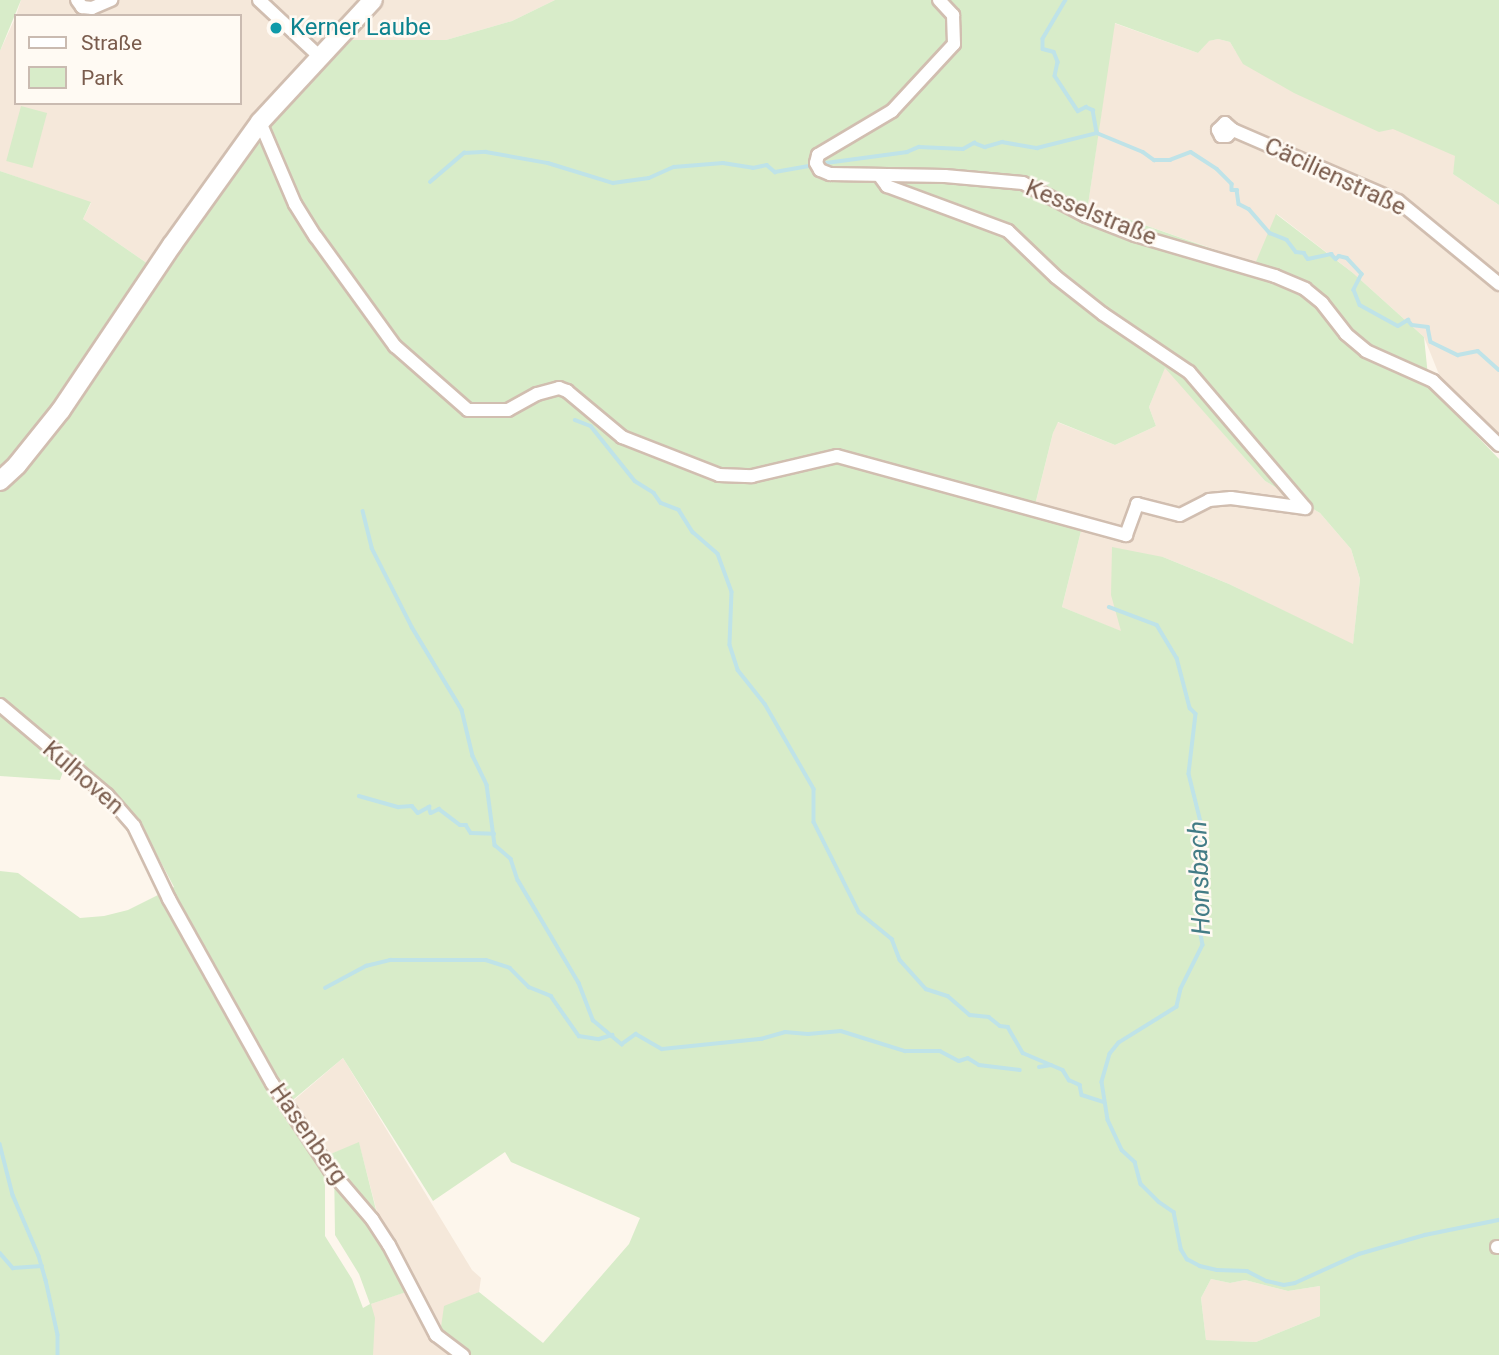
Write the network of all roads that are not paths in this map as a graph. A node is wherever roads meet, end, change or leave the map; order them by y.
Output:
1 (77, 0) edge
2 (110, 0) edge
3 (259, 0) edge
4 (373, 0) edge
5 (939, 0) edge
6 (320, 57) junction
7 (260, 122) junction
8 (1233, 130) dead end
9 (879, 175) junction
10 (1499, 284) edge
11 (1499, 445) edge
12 (0, 481) edge
13 (0, 705) edge
14 (169, 899) joint
15 (463, 1355) edge

1 - 2 street
3 - 6 street
4 - 6 street
5 - 9 street, Kesselstraße
6 - 7 street
7 - 9 street
7 - 12 street
8 - 10 street, Cäcilienstraße
9 - 11 street, Kesselstraße
13 - 14 street, Kulhoven
14 - 15 street, Hasenberg

